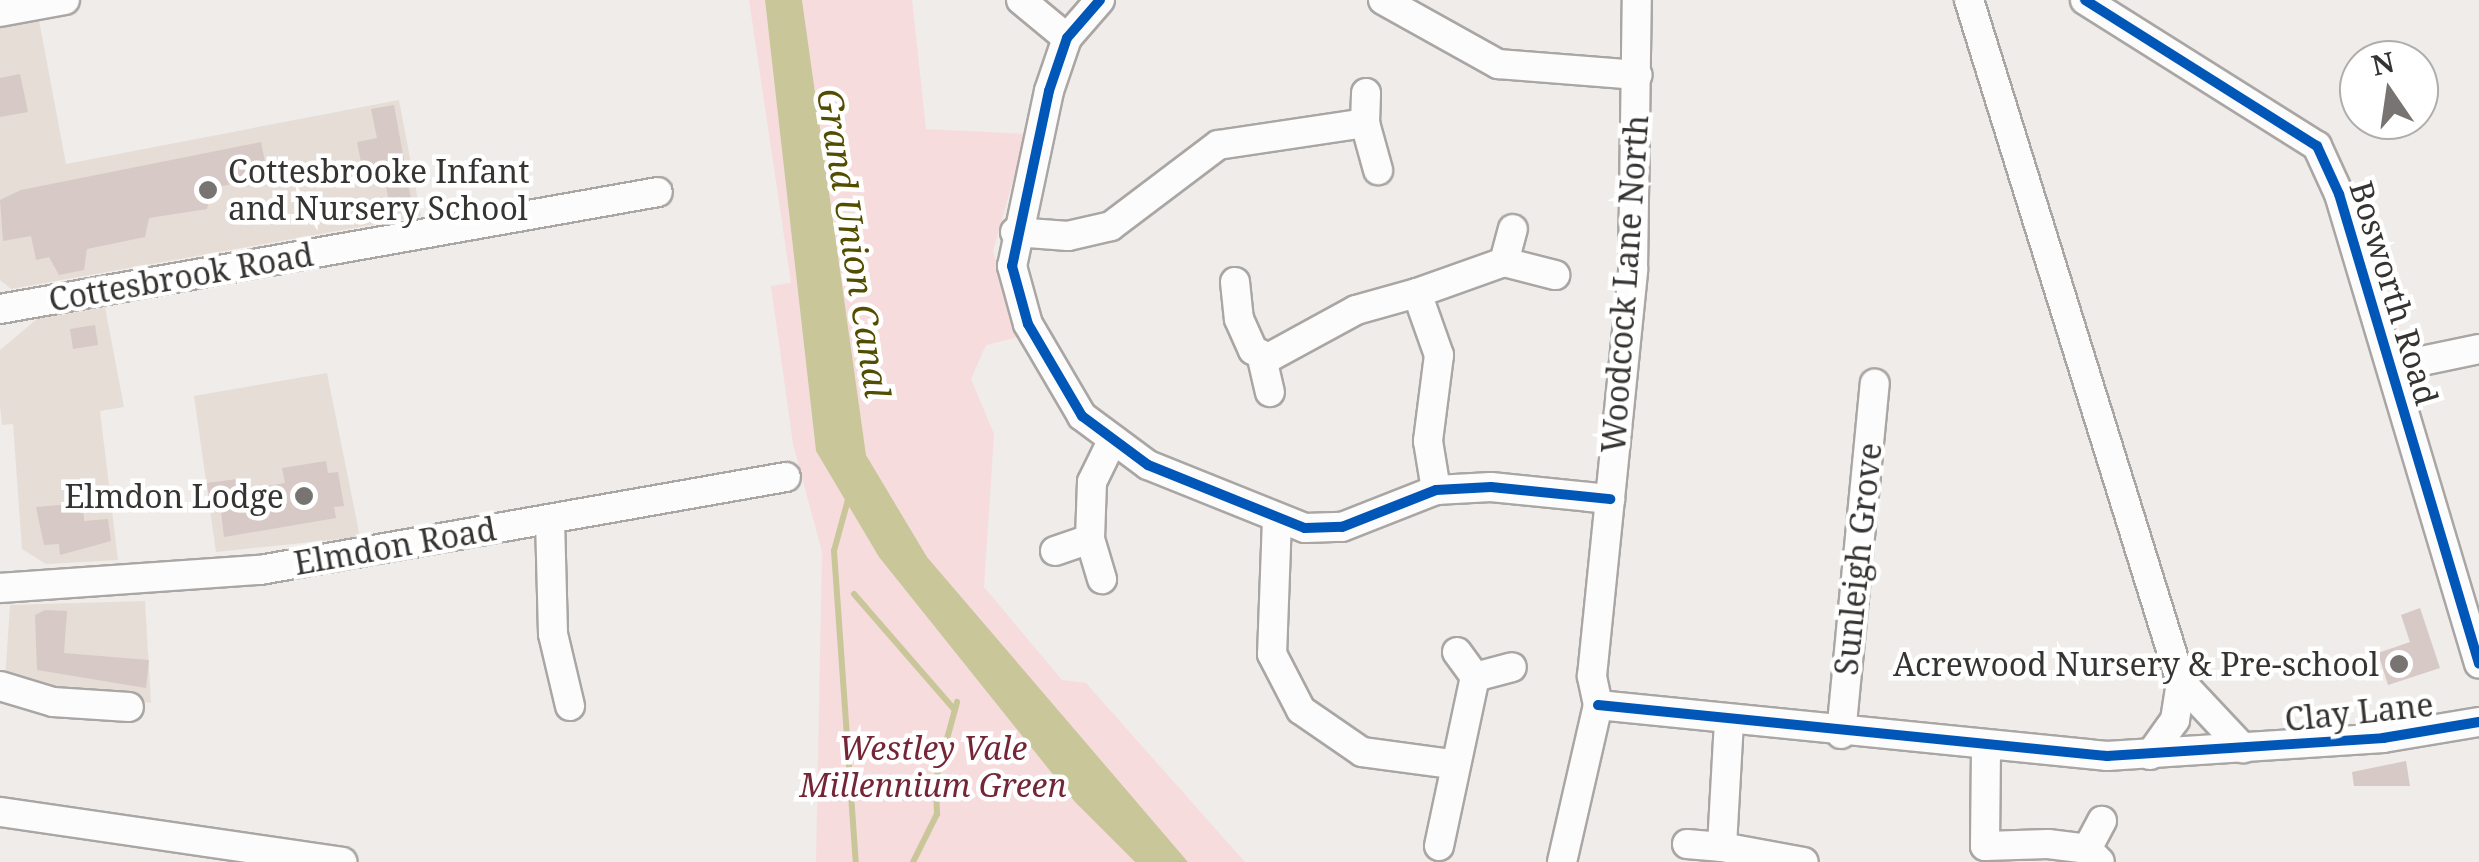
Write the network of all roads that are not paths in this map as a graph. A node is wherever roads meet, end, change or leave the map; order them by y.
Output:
1 (64, 0) edge
2 (1021, 0) edge
3 (1100, 0) edge
4 (1382, 0) edge
5 (1638, 0) edge
6 (1969, 0) edge
7 (2085, 0) edge
8 (0, 12) edge
9 (1067, 38) junction
10 (1638, 75) junction
11 (1366, 93) dead end
12 (1365, 123) junction
13 (1378, 170) dead end
14 (658, 192) dead end
15 (1513, 229) dead end
16 (1016, 232) junction
17 (1504, 262) junction
18 (1555, 275) dead end
19 (1234, 282) dead end
20 (1417, 292) junction
21 (0, 309) edge
22 (2479, 350) edge
23 (1262, 358) junction
24 (2392, 367) junction
25 (1876, 384) dead end
26 (1270, 392) dead end
27 (1110, 443) junction
28 (786, 477) dead end
29 (1436, 490) junction
30 (1610, 500) junction
31 (550, 519) junction
32 (1277, 520) junction
33 (1090, 539) junction
34 (1055, 551) dead end
35 (1102, 578) dead end
36 (0, 588) edge
37 (1457, 652) dead end
38 (2479, 664) edge
39 (1512, 668) dead end
40 (1475, 677) junction
41 (2180, 682) junction
42 (0, 686) edge
43 (1598, 705) junction
44 (570, 706) dead end
45 (128, 707) dead end
46 (1730, 721) junction
47 (2479, 722) edge
48 (1841, 734) junction
49 (1986, 748) junction
50 (2243, 748) junction
51 (2150, 755) junction
52 (1452, 764) junction
53 (0, 812) edge
54 (2102, 821) dead end
55 (1687, 844) dead end
56 (1439, 846) dead end
57 (1722, 847) junction
58 (1978, 854) edge
59 (2093, 856) edge
60 (342, 862) edge
61 (1562, 862) edge
62 (1804, 862) edge

1 - 8 street
2 - 9 street
3 - 9 street
4 - 10 street
5 - 10 street, Woodcock Lane North
6 - 41 street, Clay Lane
7 - 24 street, Bosworth Road
9 - 16 street
10 - 30 street, Woodcock Lane North
11 - 12 street
12 - 13 street
12 - 16 street
14 - 21 street, Cottesbrook Road
15 - 17 street
16 - 27 street
17 - 18 street
17 - 20 street
19 - 23 street
20 - 23 street
20 - 29 street
22 - 24 street
23 - 26 street
24 - 38 street, Bosworth Road
25 - 48 street, Sunleigh Grove
27 - 32 street
27 - 33 street
28 - 31 street, Elmdon Road
29 - 30 street
29 - 32 street
30 - 43 street, Woodcock Lane North
31 - 36 street, Elmdon Road
31 - 44 street
32 - 52 street
33 - 34 street
33 - 35 street
37 - 40 street
39 - 40 street
40 - 52 street
41 - 50 street, Clay Lane
41 - 51 street
42 - 45 street
43 - 46 street
43 - 61 street, Woodcock Lane North
46 - 48 street
46 - 57 street
47 - 50 street, Clay Lane
48 - 49 street
49 - 51 street
49 - 58 street
50 - 51 street
52 - 56 street
53 - 60 street
54 - 59 street
55 - 57 street
57 - 62 street
58 - 59 street

